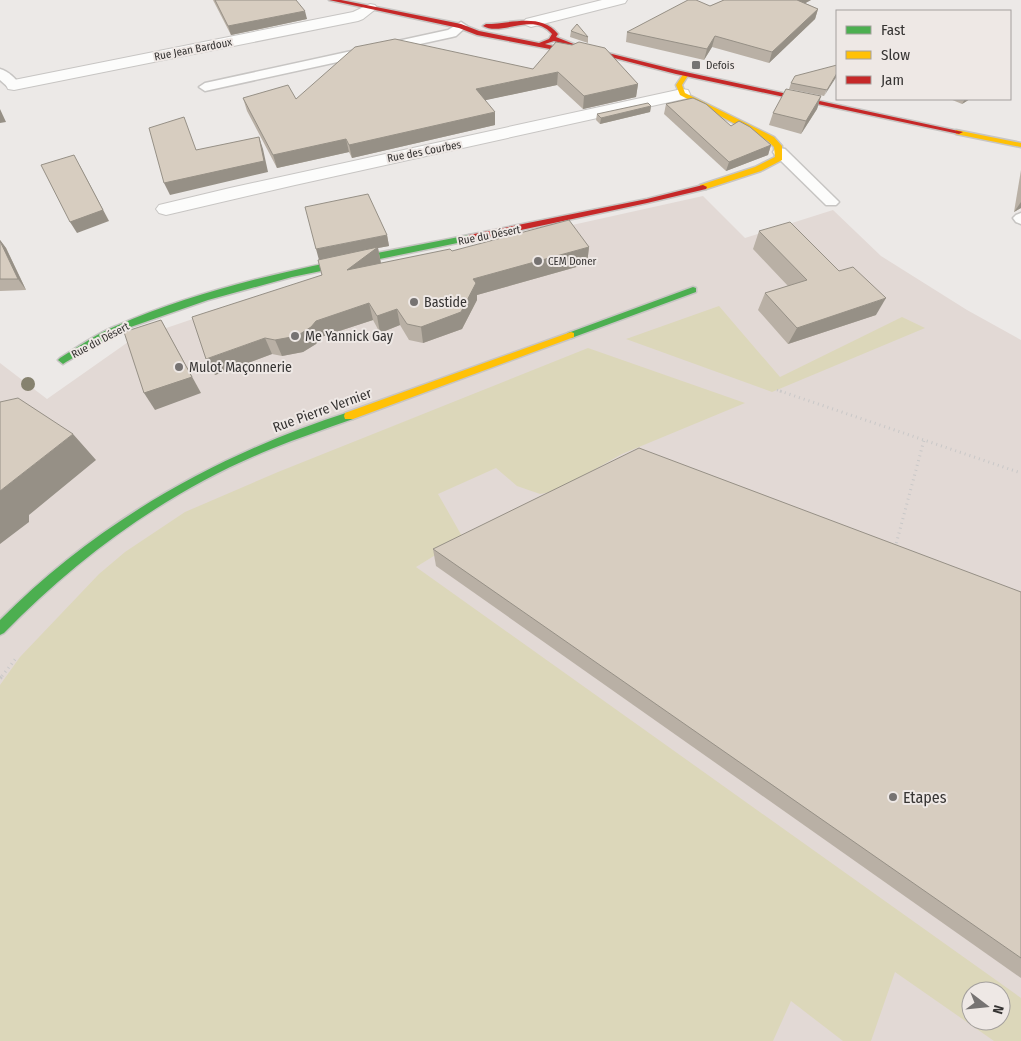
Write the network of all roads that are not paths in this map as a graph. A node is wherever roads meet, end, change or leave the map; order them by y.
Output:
1 (332, 0) edge
2 (618, 1) edge
3 (370, 8) junction
4 (532, 22) junction
5 (516, 25) junction
6 (461, 26) junction
7 (554, 35) junction
8 (512, 39) junction
9 (536, 44) junction
10 (641, 64) junction
11 (0, 73) edge
12 (686, 74) junction
13 (14, 86) joint
14 (205, 87) dead end
15 (682, 94) junction
16 (1021, 145) edge
17 (780, 152) junction
18 (831, 202) dead end
19 (166, 209) dead end
20 (693, 290) dead end
21 (64, 360) dead end
22 (0, 629) edge

1 - 3 street
2 - 4 street
2 - 7 street
3 - 6 street
3 - 13 street, Rue Jean Bardoux
4 - 5 street
4 - 7 street
5 - 6 street
5 - 8 street
6 - 8 street
6 - 14 lane
7 - 9 street
7 - 10 street
8 - 9 street
9 - 10 street
10 - 12 street
11 - 13 lane
12 - 15 street
12 - 16 street
15 - 17 street
15 - 19 street, Rue des Courbes
17 - 18 lane
17 - 21 street, Rue du Désert
20 - 22 street, Rue Pierre Vernier

